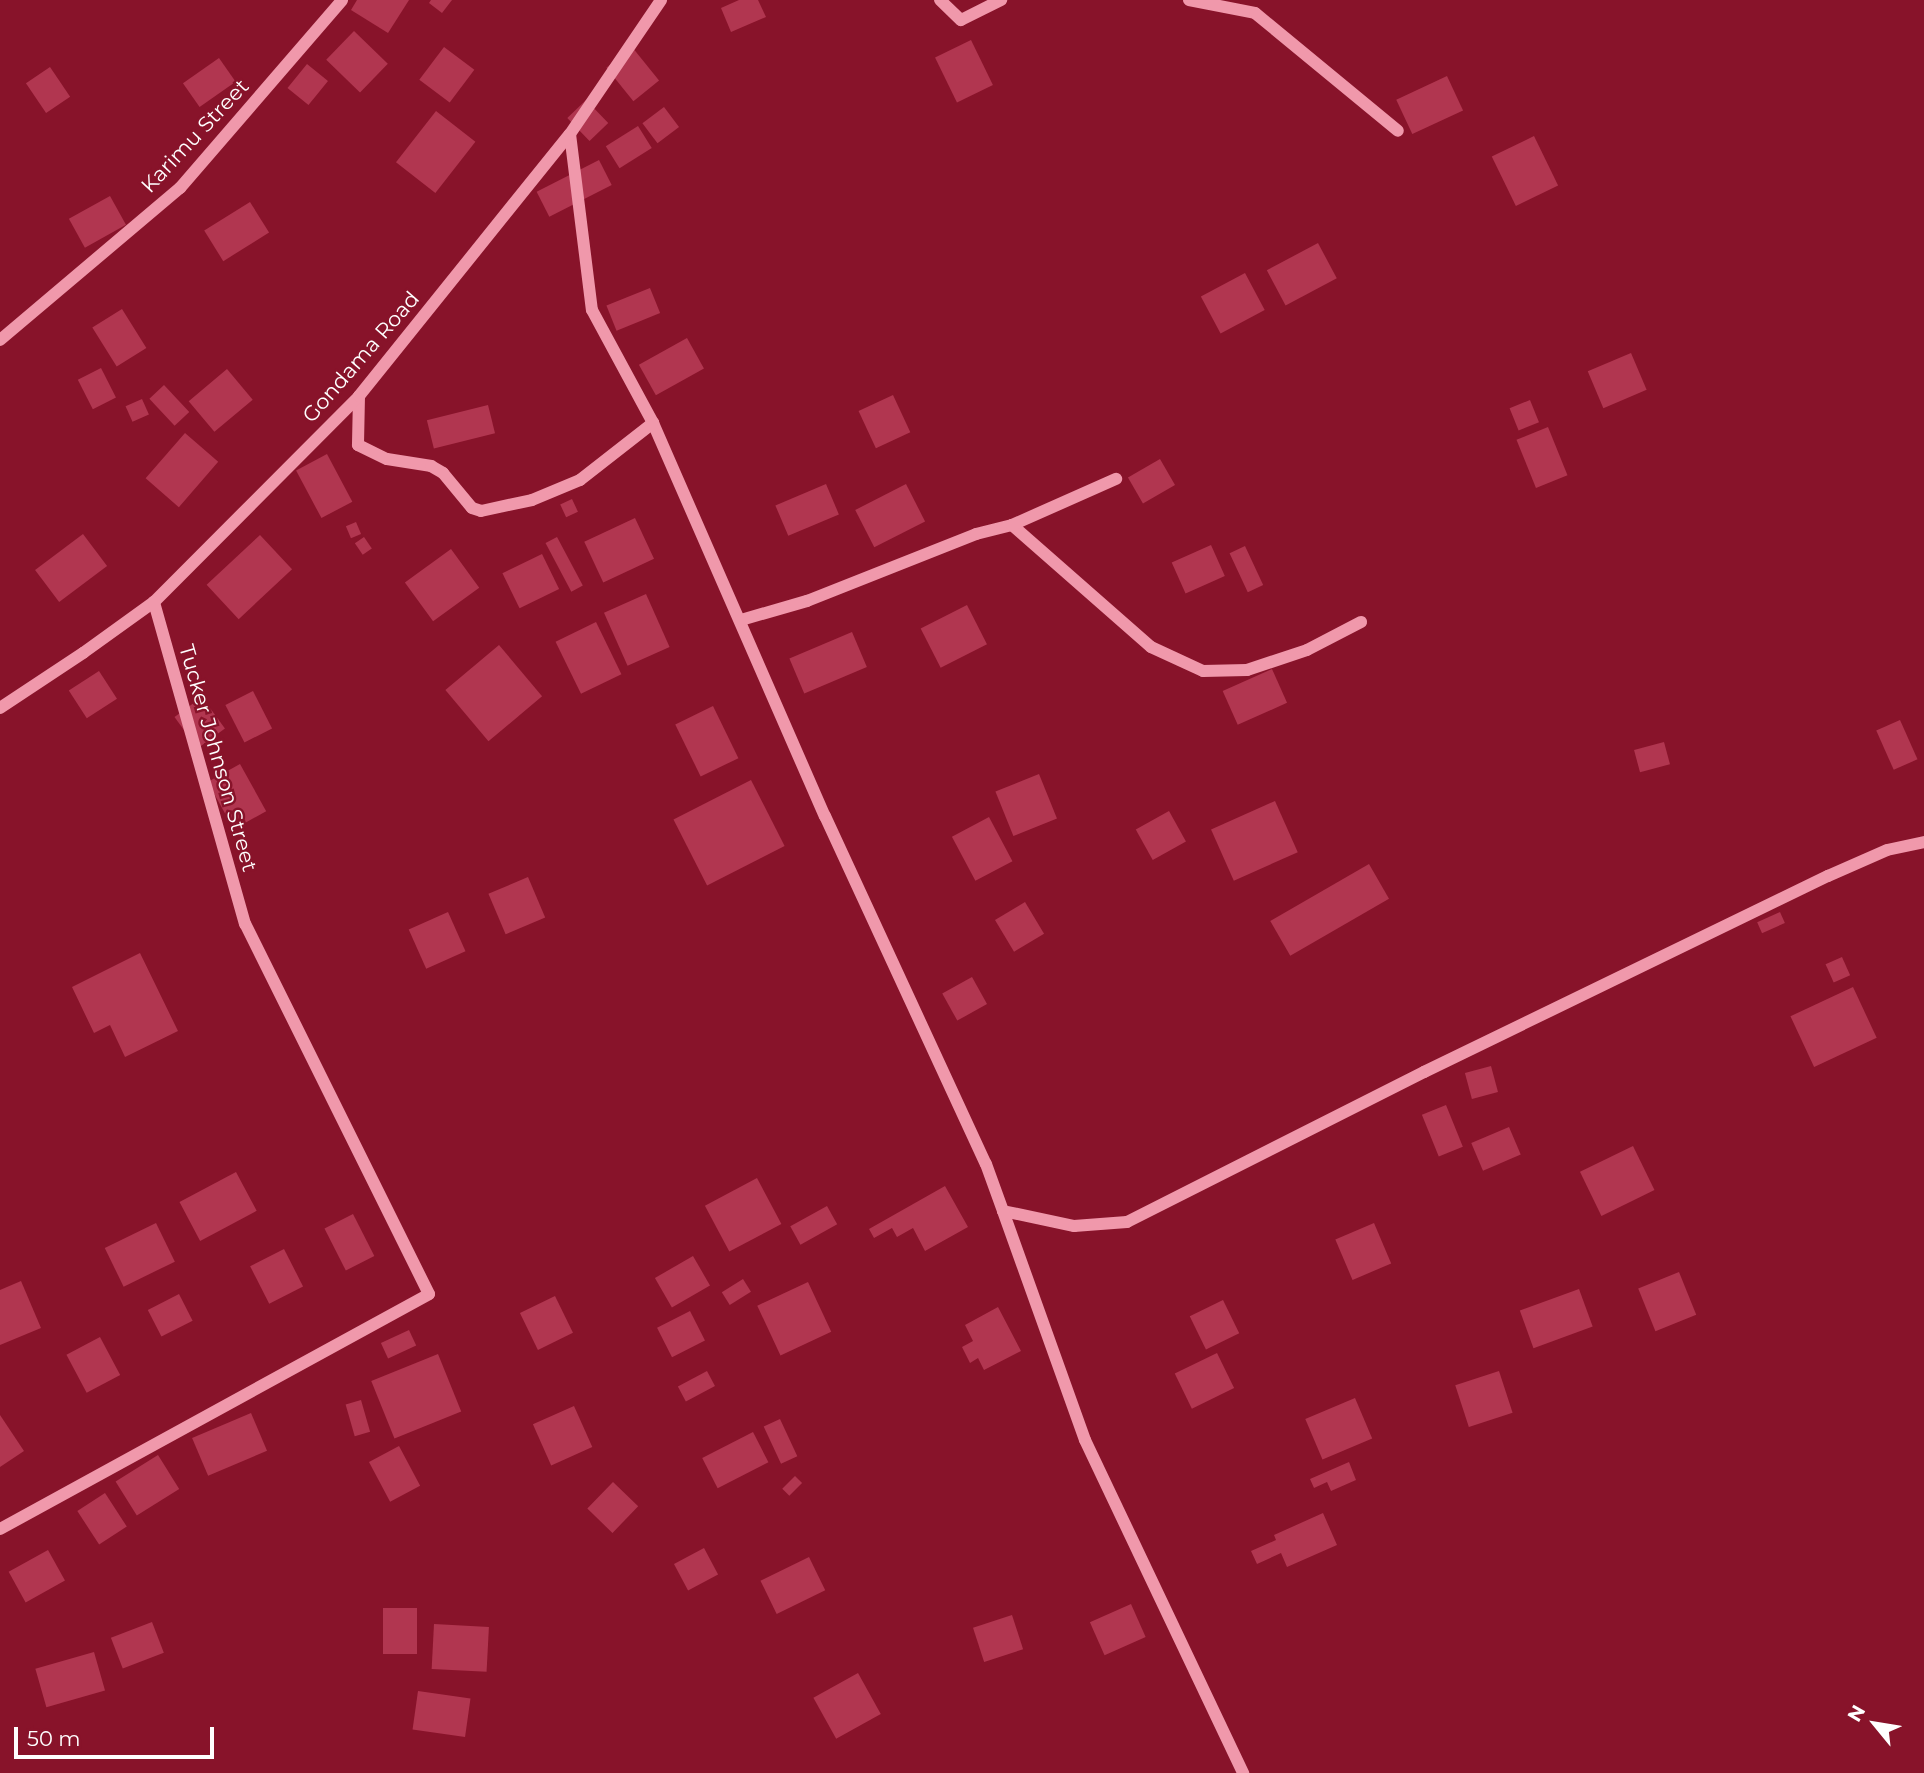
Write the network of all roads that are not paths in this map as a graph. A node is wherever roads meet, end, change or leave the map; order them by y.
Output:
1 (342, 0) edge
2 (661, 0) edge
3 (940, 0) edge
4 (1001, 0) edge
5 (1189, 0) edge
6 (1398, 131) dead end
7 (570, 134) junction
8 (0, 340) edge
9 (359, 396) junction
10 (653, 423) junction
11 (1116, 479) dead end
12 (1012, 525) junction
13 (154, 601) junction
14 (741, 620) junction
15 (1361, 622) dead end
16 (0, 708) edge
17 (1924, 842) edge
18 (1003, 1211) junction
19 (0, 1529) edge
20 (1243, 1773) edge

1 - 8 street, Karimu Street
2 - 7 street, Gondama Road
3 - 4 street
5 - 6 street
7 - 9 street, Gondama Road
7 - 10 street
9 - 10 street
9 - 13 street, Gondama Road
10 - 14 street
11 - 12 street
12 - 14 street
12 - 15 street
13 - 16 street, Gondama Road
13 - 19 street, Tucker Johnson Street
14 - 18 street
17 - 18 street
18 - 20 street

